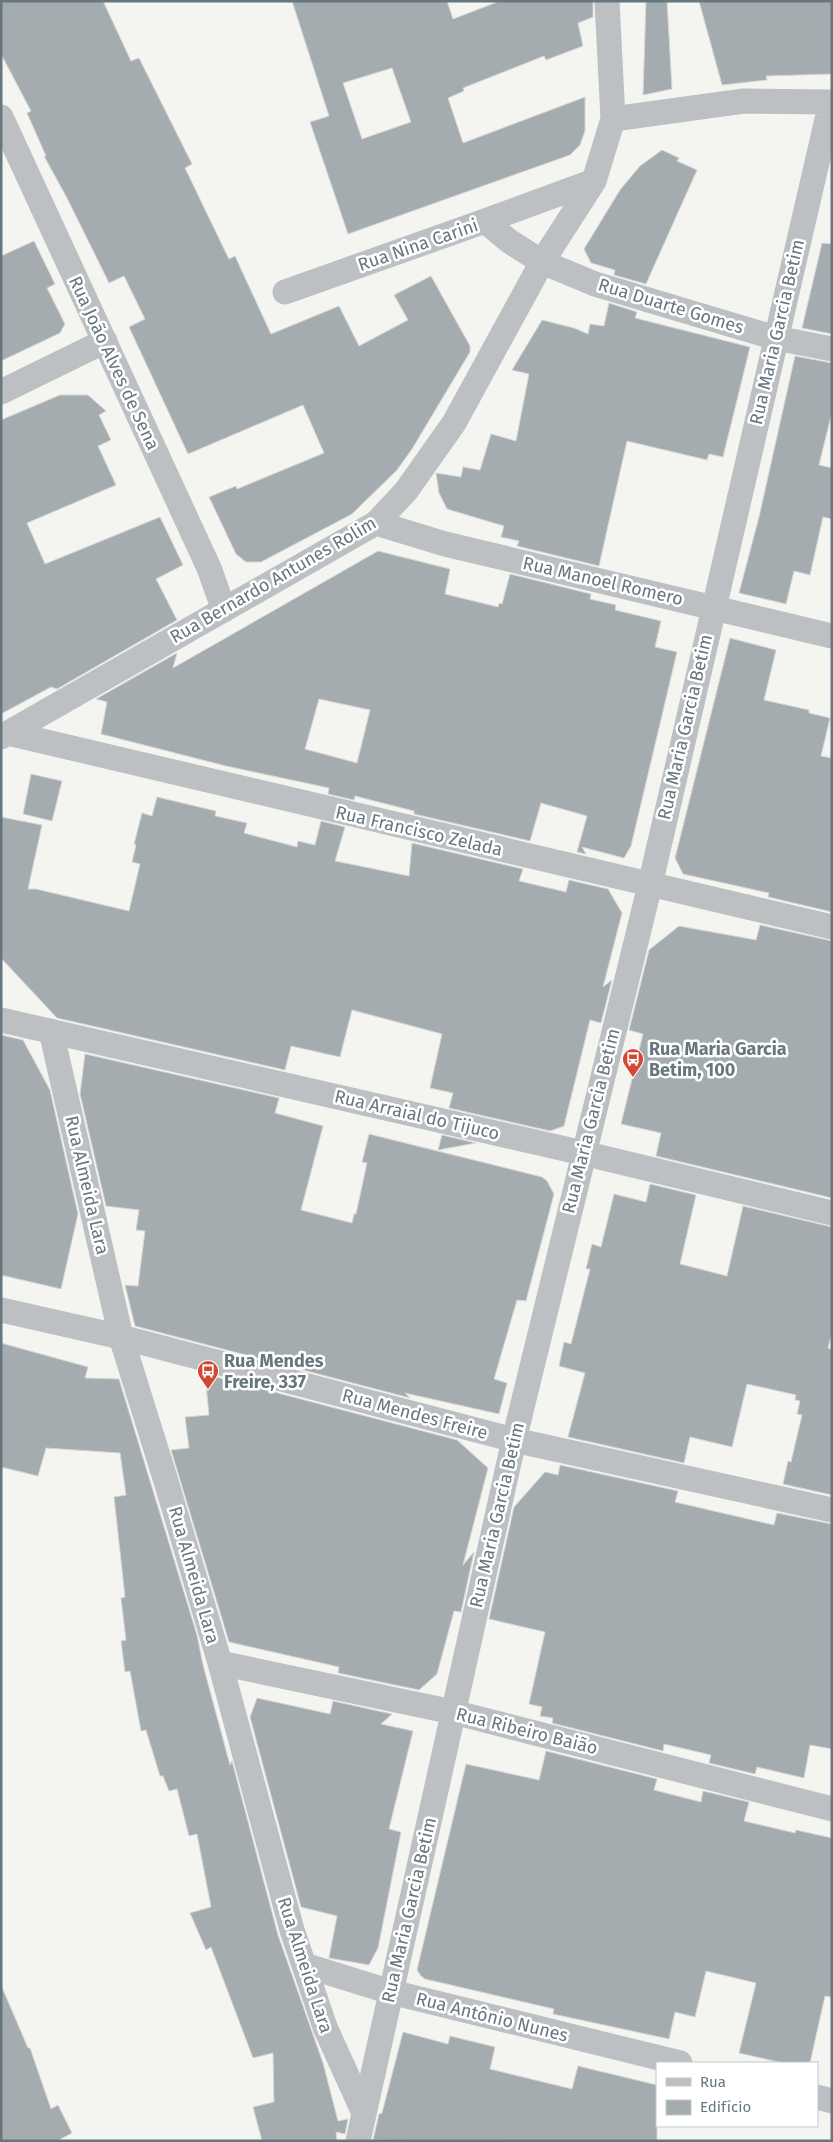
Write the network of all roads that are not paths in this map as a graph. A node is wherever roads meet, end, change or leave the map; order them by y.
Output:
1 (608, 1) edge
2 (831, 102) edge
3 (1, 117) edge
4 (613, 120) junction
5 (594, 181) junction
6 (485, 221) junction
7 (542, 262) junction
8 (285, 292) dead end
9 (776, 338) junction
10 (104, 341) junction
11 (832, 349) edge
12 (1, 392) edge
13 (376, 523) junction
14 (712, 606) junction
15 (224, 610) junction
16 (832, 636) edge
17 (4, 735) edge
18 (650, 885) junction
19 (832, 927) edge
20 (1, 1020) edge
21 (51, 1031) junction
22 (583, 1153) junction
23 (832, 1213) edge
24 (1, 1310) edge
25 (121, 1337) junction
26 (514, 1440) junction
27 (832, 1510) edge
28 (220, 1664) junction
29 (453, 1712) junction
30 (832, 1809) edge
31 (304, 1965) junction
32 (391, 1992) junction
33 (676, 2062) edge
34 (818, 2097) edge
35 (832, 2101) edge
36 (363, 2111) junction
37 (358, 2141) edge

1 - 4 street, Rua Bernardo Antunes Rolim
2 - 4 street
2 - 9 street, Rua Maria Garcia Betim
3 - 10 street, Rua João Alves de Sena
4 - 5 street, Rua Bernardo Antunes Rolim
5 - 6 street
5 - 7 street, Rua Bernardo Antunes Rolim
6 - 7 street, Rua Nina Carini
6 - 8 street, Rua Nina Carini
7 - 9 street, Rua Duarte Gomes
7 - 13 street, Rua Bernardo Antunes Rolim
9 - 11 street, Rua Duarte Gomes
9 - 14 street, Rua Maria Garcia Betim
10 - 12 street
10 - 15 street, Rua João Alves de Sena
13 - 14 street, Rua Manoel Romero
13 - 15 street, Rua Bernardo Antunes Rolim
14 - 16 street, Rua Manoel Romero
14 - 18 street, Rua Maria Garcia Betim
15 - 17 street, Rua Bernardo Antunes Rolim
17 - 18 street, Rua Francisco Zelada
18 - 19 street, Rua Francisco Zelada
18 - 22 street, Rua Maria Garcia Betim
20 - 21 street, Rua Arraial do Tijuco
21 - 22 street, Rua Arraial do Tijuco
21 - 25 street, Rua Almeida Lara
22 - 23 street, Rua Arraial do Tijuco
22 - 26 street, Rua Maria Garcia Betim
24 - 25 street, Rua Mendes Freire
25 - 26 street, Rua Mendes Freire
25 - 28 street, Rua Almeida Lara
26 - 27 street, Rua Mendes Freire
26 - 29 street, Rua Maria Garcia Betim
28 - 29 street, Rua Ribeiro Baião
28 - 31 street, Rua Almeida Lara
29 - 30 street, Rua Ribeiro Baião
29 - 32 street, Rua Maria Garcia Betim
31 - 32 street, Rua Antônio Nunes
31 - 36 street, Rua Almeida Lara
32 - 33 street, Rua Antônio Nunes
32 - 36 street, Rua Maria Garcia Betim
34 - 35 street
36 - 37 street, Rua Maria Garcia Betim

